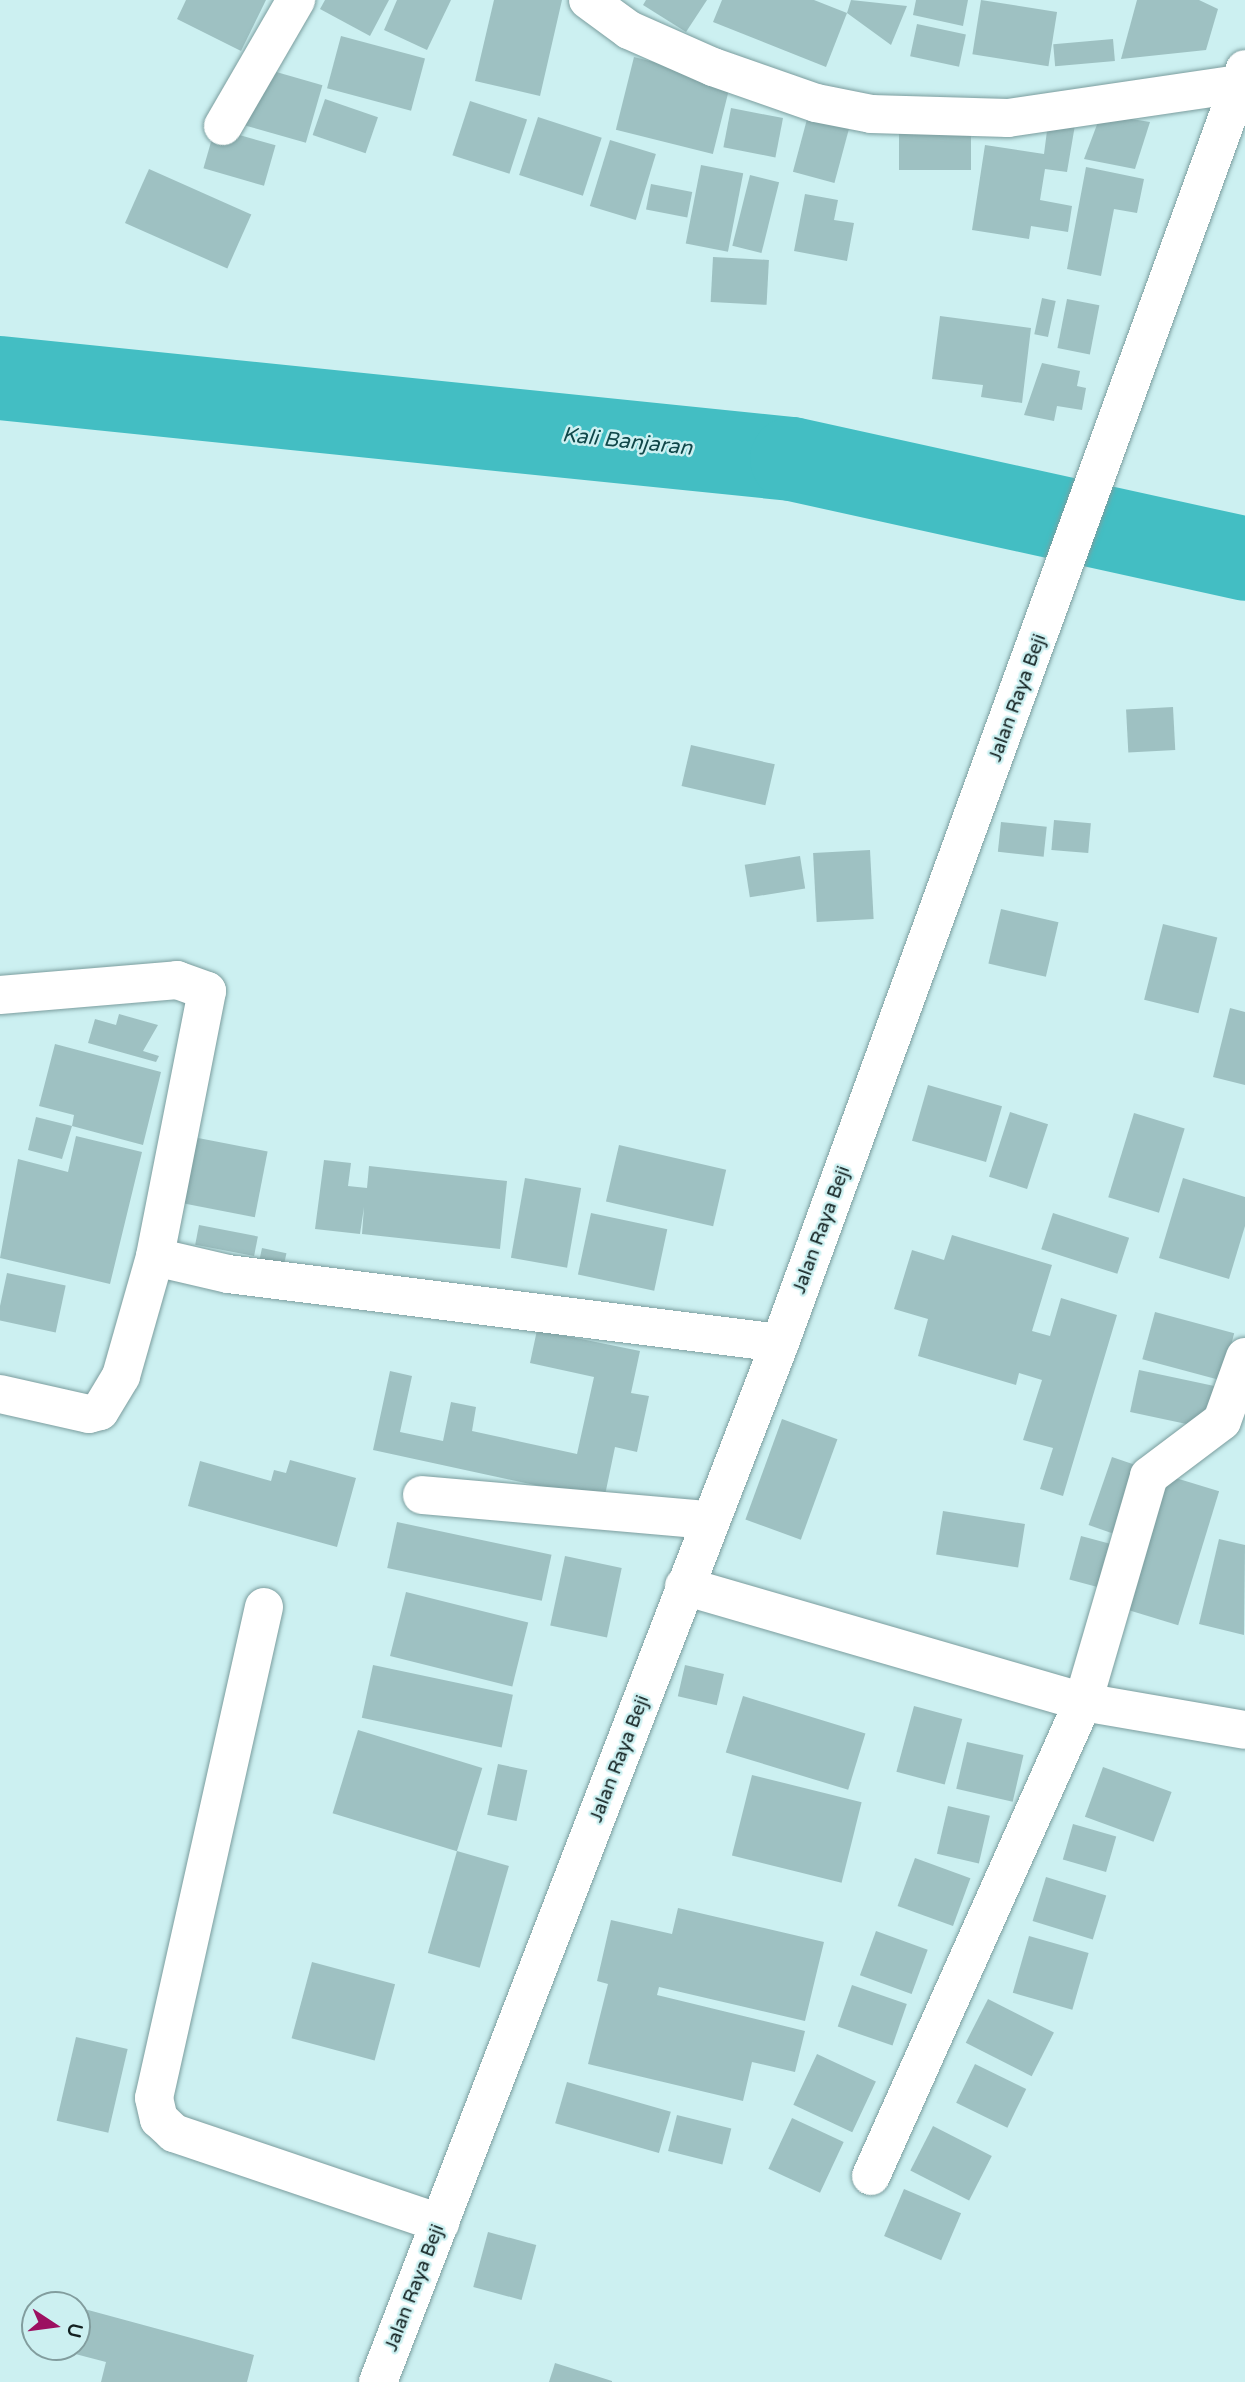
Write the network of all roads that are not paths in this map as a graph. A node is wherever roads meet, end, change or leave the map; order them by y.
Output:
1 (296, 0) edge
2 (588, 0) edge
3 (1243, 78) edge
4 (223, 126) dead end
5 (0, 995) edge
6 (155, 1257) junction
7 (780, 1343) junction
8 (1245, 1357) edge
9 (0, 1394) edge
10 (422, 1495) dead end
11 (710, 1520) junction
12 (684, 1586) junction
13 (264, 1607) dead end
14 (1083, 1702) junction
15 (1245, 1730) edge
16 (871, 2176) dead end
17 (440, 2223) junction
18 (378, 2382) edge

1 - 4 street
2 - 3 street
3 - 7 street, Jalan Raya Beji
5 - 6 street
6 - 7 street
6 - 9 street
7 - 11 street, Jalan Raya Beji
8 - 14 street
10 - 11 street
11 - 12 street, Jalan Raya Beji
12 - 14 street
12 - 17 street, Jalan Raya Beji
13 - 17 street
14 - 15 street
14 - 16 street
17 - 18 street, Jalan Raya Beji

